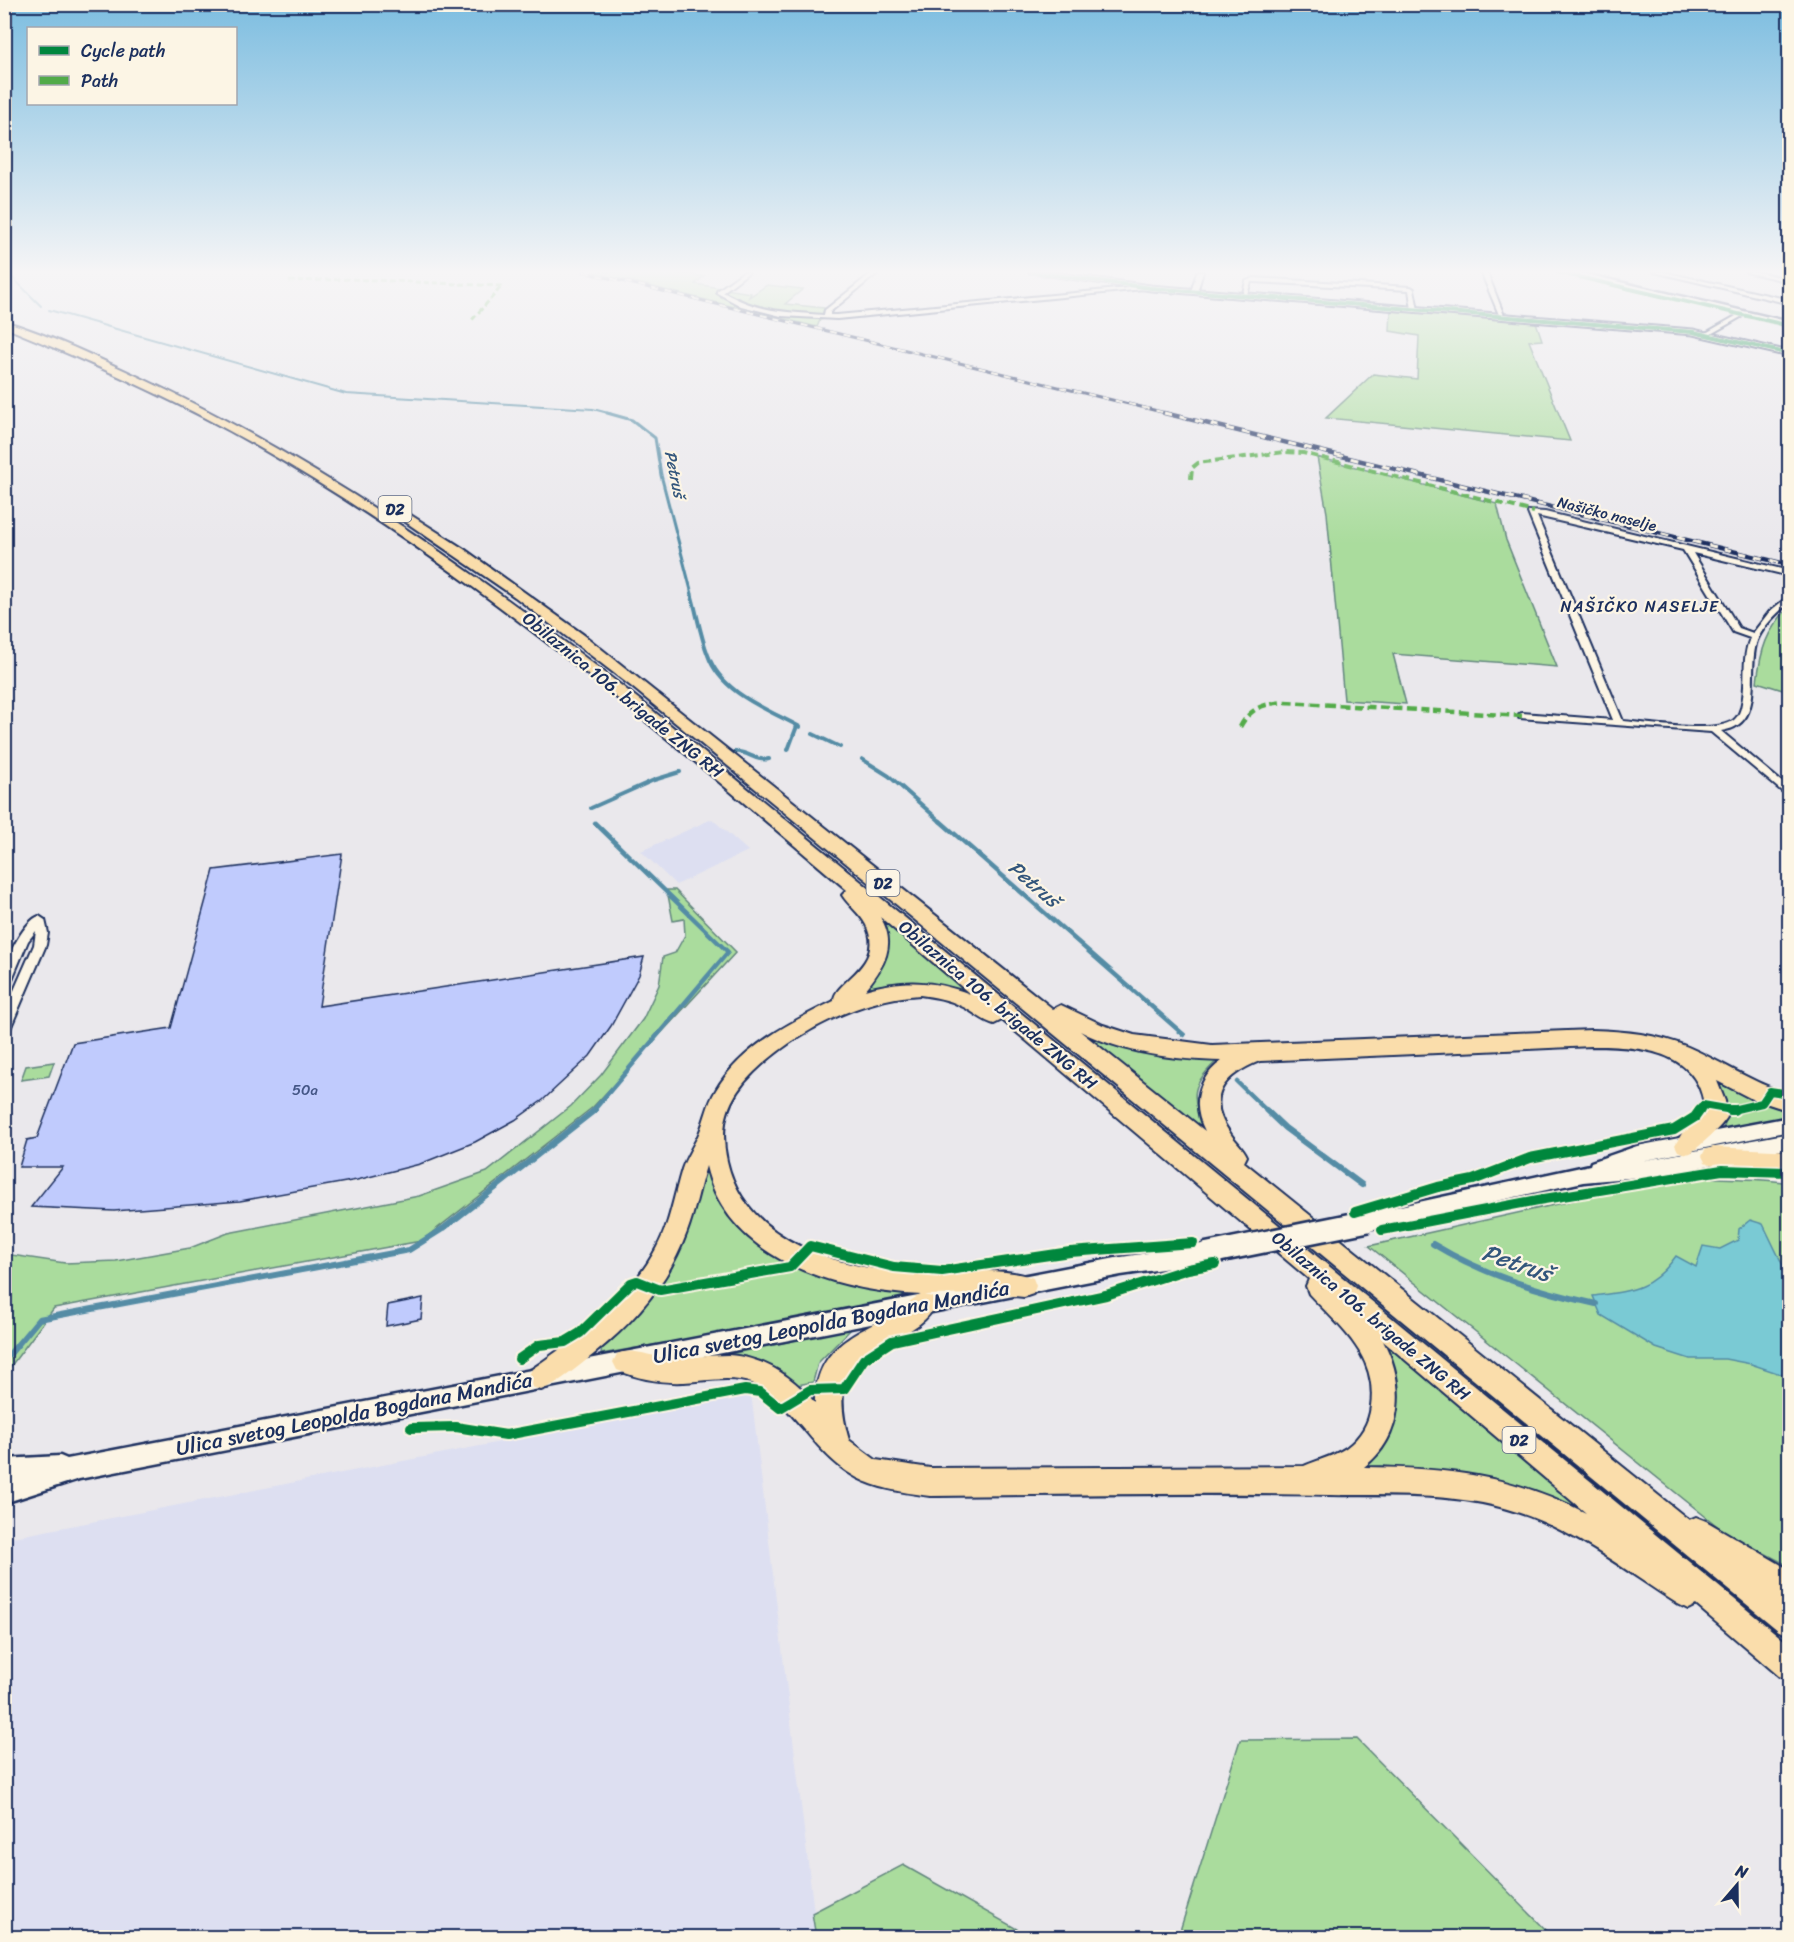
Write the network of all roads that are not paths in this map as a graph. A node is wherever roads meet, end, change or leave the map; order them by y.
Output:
1 (101, 363) edge
2 (122, 363) edge
3 (305, 454) dead end
4 (390, 506) dead end
5 (1686, 548) junction
6 (1790, 574) edge
7 (1790, 597) edge
8 (1755, 637) junction
9 (1522, 716) dead end
10 (1619, 723) junction
11 (1714, 730) junction
12 (1790, 795) edge
13 (826, 862) junction
14 (4, 984) edge
15 (1022, 993) junction
16 (835, 1007) junction
17 (4, 1029) edge
18 (1046, 1045) junction
19 (1262, 1052) junction
20 (1684, 1056) junction
21 (1790, 1103) edge
22 (1790, 1124) edge
23 (711, 1133) junction
24 (1790, 1140) edge
25 (1686, 1145) junction
26 (1713, 1156) junction
27 (1790, 1160) edge
28 (1583, 1174) junction
29 (1269, 1195) junction
30 (1298, 1256) junction
31 (1023, 1286) junction
32 (923, 1305) junction
33 (626, 1362) junction
34 (541, 1378) junction
35 (839, 1451) junction
36 (79, 1467) junction
37 (4, 1471) edge
38 (1306, 1480) junction
39 (4, 1491) edge
40 (1660, 1514) junction
41 (1790, 1586) edge
42 (1790, 1620) edge
43 (1739, 1623) junction
44 (1790, 1665) edge

1 - 13 highway, Obilaznica 106. brigade ZNG RH / D2
2 - 3 highway
4 - 15 highway, Obilaznica 106. brigade ZNG RH / D2
5 - 6 street, Našičko naselje
5 - 8 street
5 - 10 street, Našičko naselje
7 - 8 street
8 - 11 street
9 - 10 street
10 - 11 street
11 - 12 street
13 - 16 highway
13 - 18 highway, Obilaznica 106. brigade ZNG RH / D2
14 - 17 street
15 - 19 highway
15 - 29 highway, Obilaznica 106. brigade ZNG RH / D2
16 - 18 highway
16 - 23 highway
18 - 30 highway, Obilaznica 106. brigade ZNG RH / D2
19 - 20 highway
19 - 29 highway
20 - 21 highway
20 - 25 highway
22 - 25 main road, Ulica svetog Leopolda Bogdana Mandića
23 - 31 highway
23 - 34 highway
24 - 26 main road, Ulica svetog Leopolda Bogdana Mandića
25 - 28 main road, Ulica svetog Leopolda Bogdana Mandića
26 - 27 highway
26 - 28 main road, Ulica svetog Leopolda Bogdana Mandića
28 - 31 main road, Ulica svetog Leopolda Bogdana Mandića, bridge
29 - 40 highway, Obilaznica 106. brigade ZNG RH / D2
30 - 38 highway
30 - 43 highway, Obilaznica 106. brigade ZNG RH / D2
31 - 32 main road, Ulica svetog Leopolda Bogdana Mandića
32 - 33 main road, Ulica svetog Leopolda Bogdana Mandića
32 - 35 highway
33 - 34 main road, Ulica svetog Leopolda Bogdana Mandića
33 - 35 highway
34 - 36 main road, Ulica svetog Leopolda Bogdana Mandića
35 - 38 highway
36 - 37 main road, Ulica svetog Leopolda Bogdana Mandića
36 - 39 main road, Ulica svetog Leopolda Bogdana Mandića
38 - 43 highway
40 - 41 highway
40 - 42 highway, Obilaznica 106. brigade ZNG RH / D2
43 - 44 highway, Obilaznica 106. brigade ZNG RH / D2

